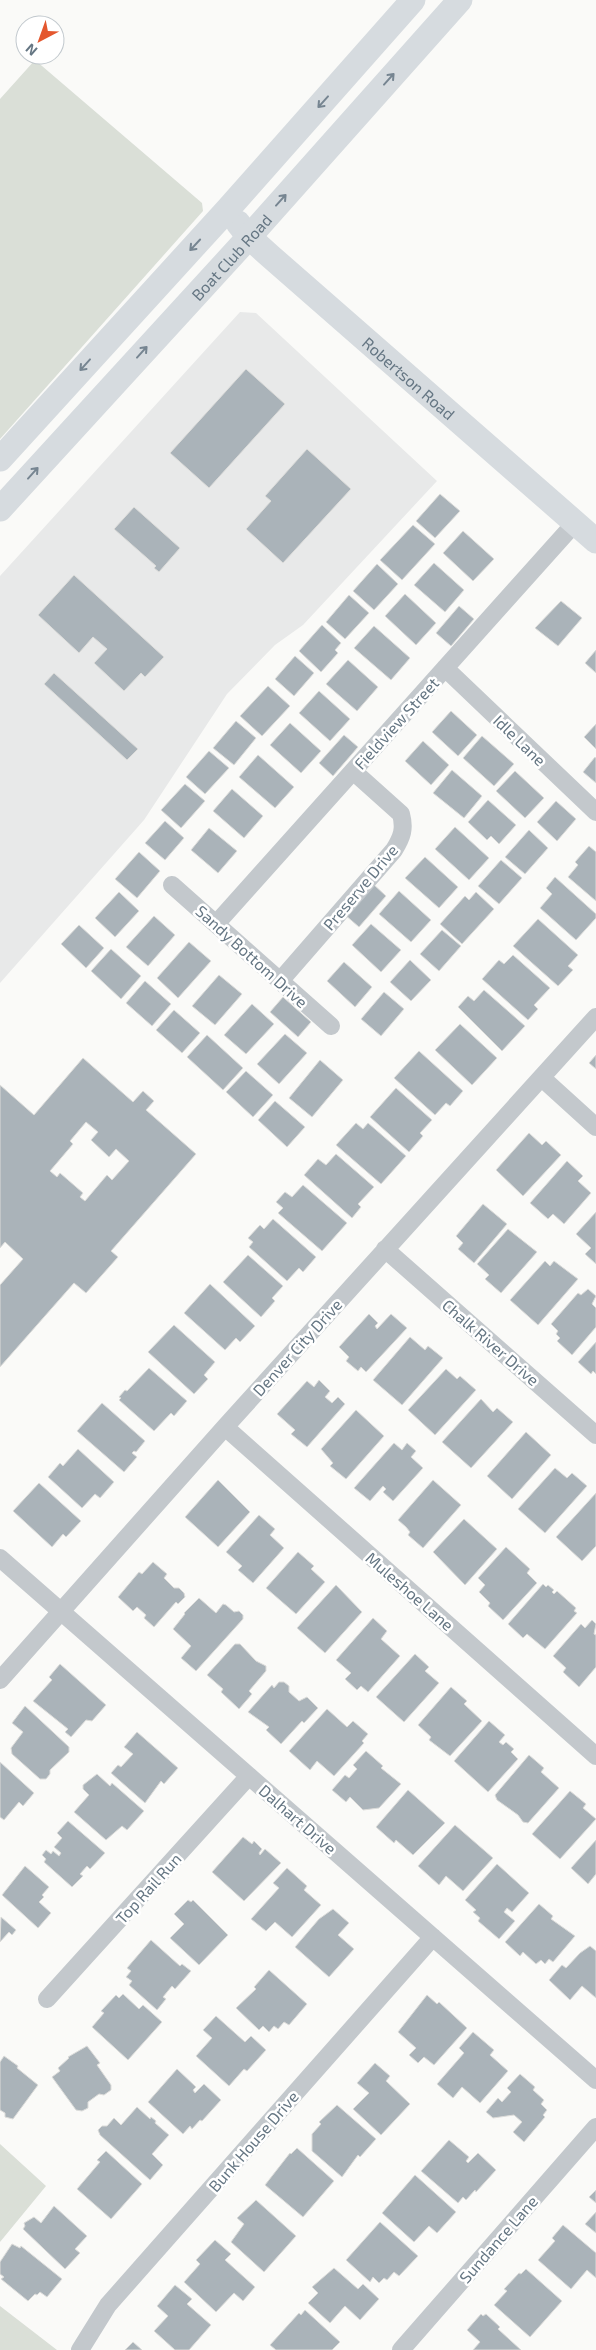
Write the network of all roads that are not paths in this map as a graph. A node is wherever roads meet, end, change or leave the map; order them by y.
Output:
1 (413, 0) edge
2 (460, 0) edge
3 (228, 209) junction
4 (249, 237) junction
5 (0, 459) edge
6 (0, 509) edge
7 (576, 522) junction
8 (596, 541) edge
9 (445, 668) junction
10 (353, 771) junction
11 (596, 812) edge
12 (172, 885) dead end
13 (216, 924) junction
14 (280, 981) junction
15 (596, 1017) edge
16 (331, 1026) dead end
17 (542, 1078) junction
18 (596, 1127) edge
19 (386, 1249) junction
20 (224, 1427) junction
21 (596, 1435) edge
22 (0, 1558) edge
23 (61, 1612) junction
24 (0, 1680) edge
25 (596, 1756) edge
26 (249, 1776) junction
27 (433, 1937) junction
28 (47, 1999) dead end
29 (596, 2080) edge
30 (596, 2127) edge
31 (80, 2350) edge
32 (401, 2350) edge

1 -> 3 main road, Boat Club Road
4 -> 2 main road, Boat Club Road
3 - 4 main road, Robertson Road
3 -> 5 main road, Boat Club Road
6 -> 4 main road, Boat Club Road
4 - 7 main road, Robertson Road
7 - 8 main road, Robertson Road
7 - 9 street, Fieldview Street
9 - 10 street, Fieldview Street
9 - 11 street, Idle Lane
10 - 13 street, Fieldview Street
10 - 14 street, Preserve Drive
12 - 13 street, Sandy Bottom Drive
13 - 14 street, Sandy Bottom Drive
14 - 16 street, Sandy Bottom Drive
15 - 17 street, Denver City Drive
17 - 18 street
17 - 19 street, Denver City Drive
19 - 20 street, Denver City Drive
19 - 21 street, Chalk River Drive
20 - 23 street, Denver City Drive
20 - 25 street, Muleshoe Lane
22 - 23 street, Dalhart Drive
23 - 24 street, Denver City Drive
23 - 26 street, Dalhart Drive
26 - 27 street, Dalhart Drive
26 - 28 street, Top Rail Run
27 - 29 street, Dalhart Drive
27 - 31 street, Bunk House Drive
30 - 32 street, Sundance Lane

